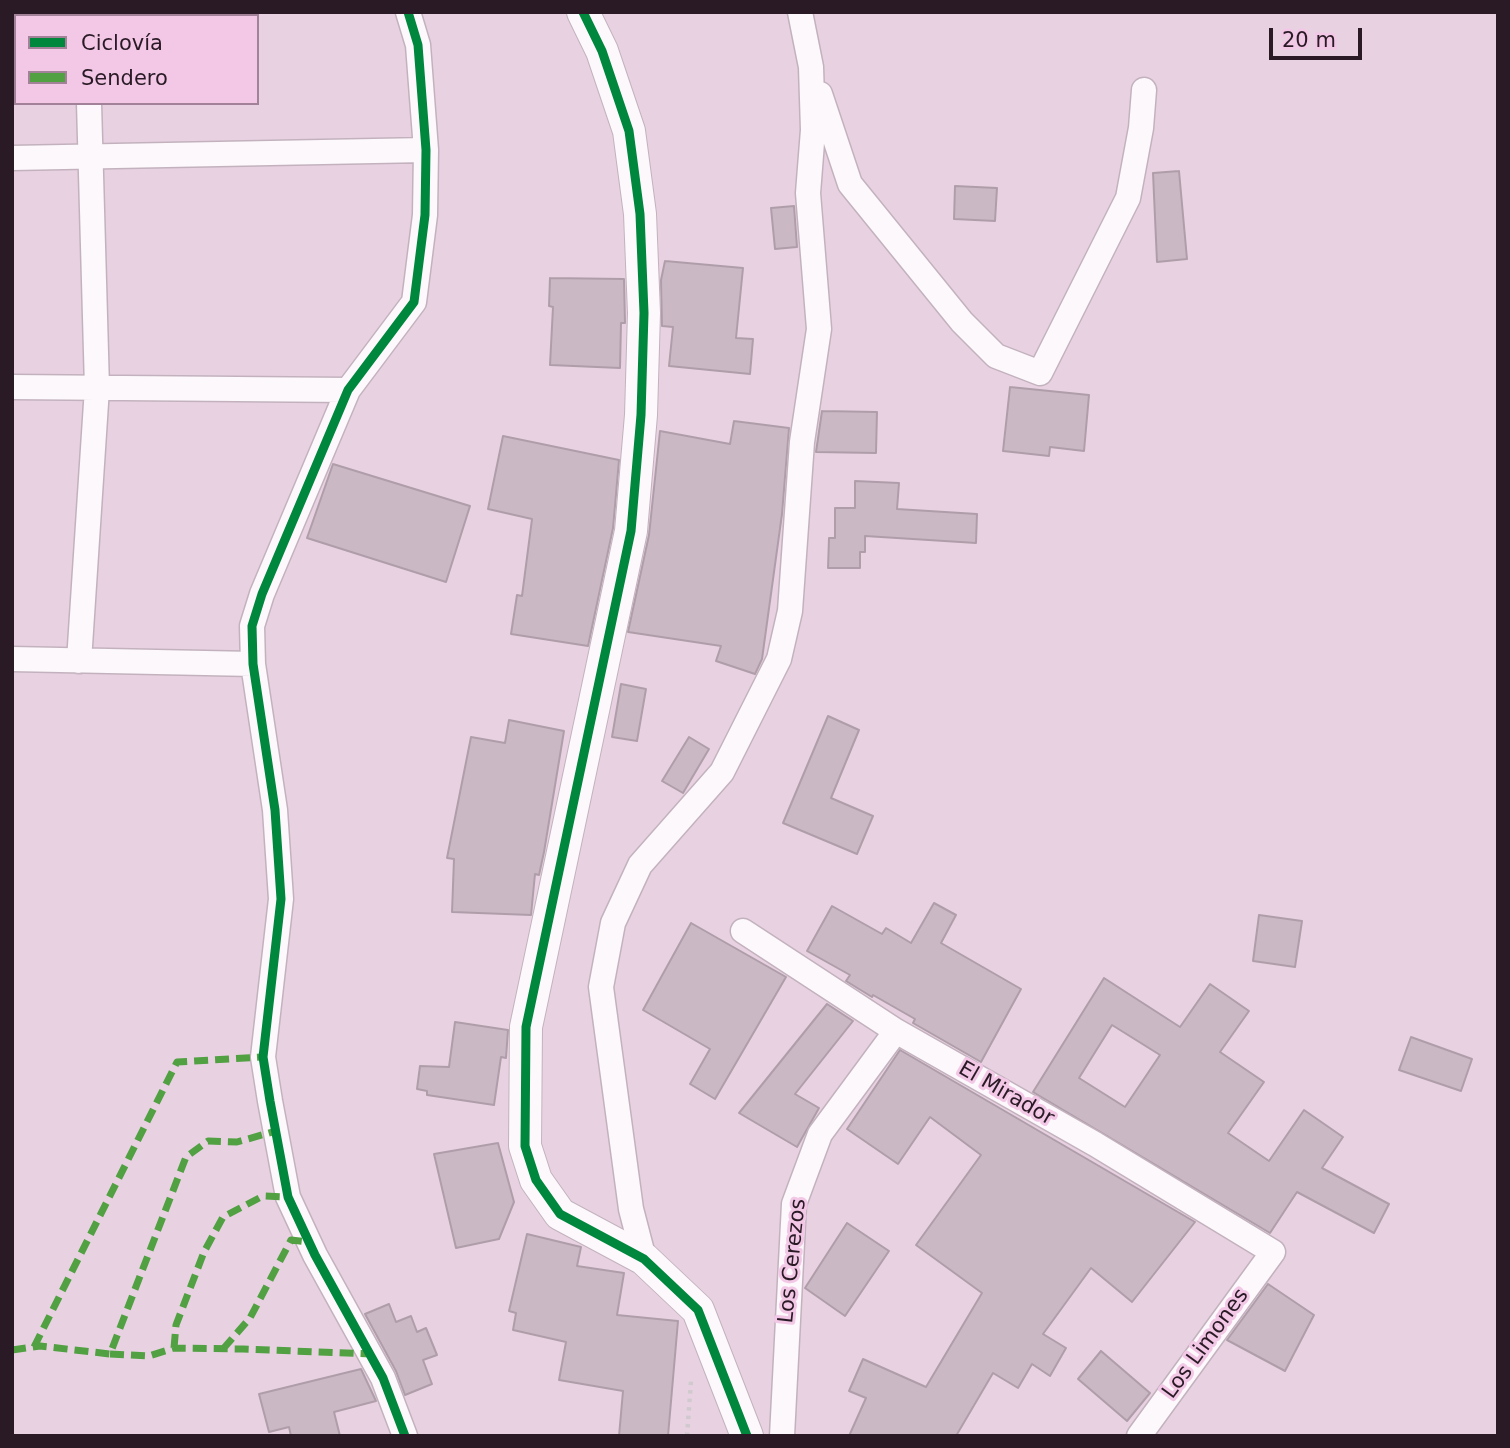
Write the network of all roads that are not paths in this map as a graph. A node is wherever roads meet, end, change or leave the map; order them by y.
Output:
1 (408, 12) edge
2 (583, 12) edge
3 (800, 12) edge
4 (811, 67) junction
5 (1144, 90) dead end
6 (89, 105) edge
7 (426, 150) junction
8 (90, 156) junction
9 (12, 158) edge
10 (12, 387) edge
11 (97, 388) junction
12 (348, 390) junction
13 (12, 659) edge
14 (79, 661) junction
15 (253, 664) junction
16 (743, 931) dead end
17 (896, 1031) junction
18 (1273, 1252) joint
19 (644, 1259) junction
20 (405, 1436) edge
21 (747, 1436) edge
22 (782, 1436) edge
23 (1139, 1436) edge

1 - 7 street
2 - 19 street
3 - 4 street
4 - 5 street
4 - 19 street
6 - 8 street
7 - 8 street
7 - 12 street
8 - 9 street
8 - 11 street
10 - 11 street
11 - 12 street
11 - 14 street
12 - 15 street
13 - 14 street
14 - 15 street
15 - 20 street
16 - 17 street, El Mirador
17 - 18 street, El Mirador
17 - 22 street, Los Cerezos
18 - 23 street, Los Limones
19 - 21 street

